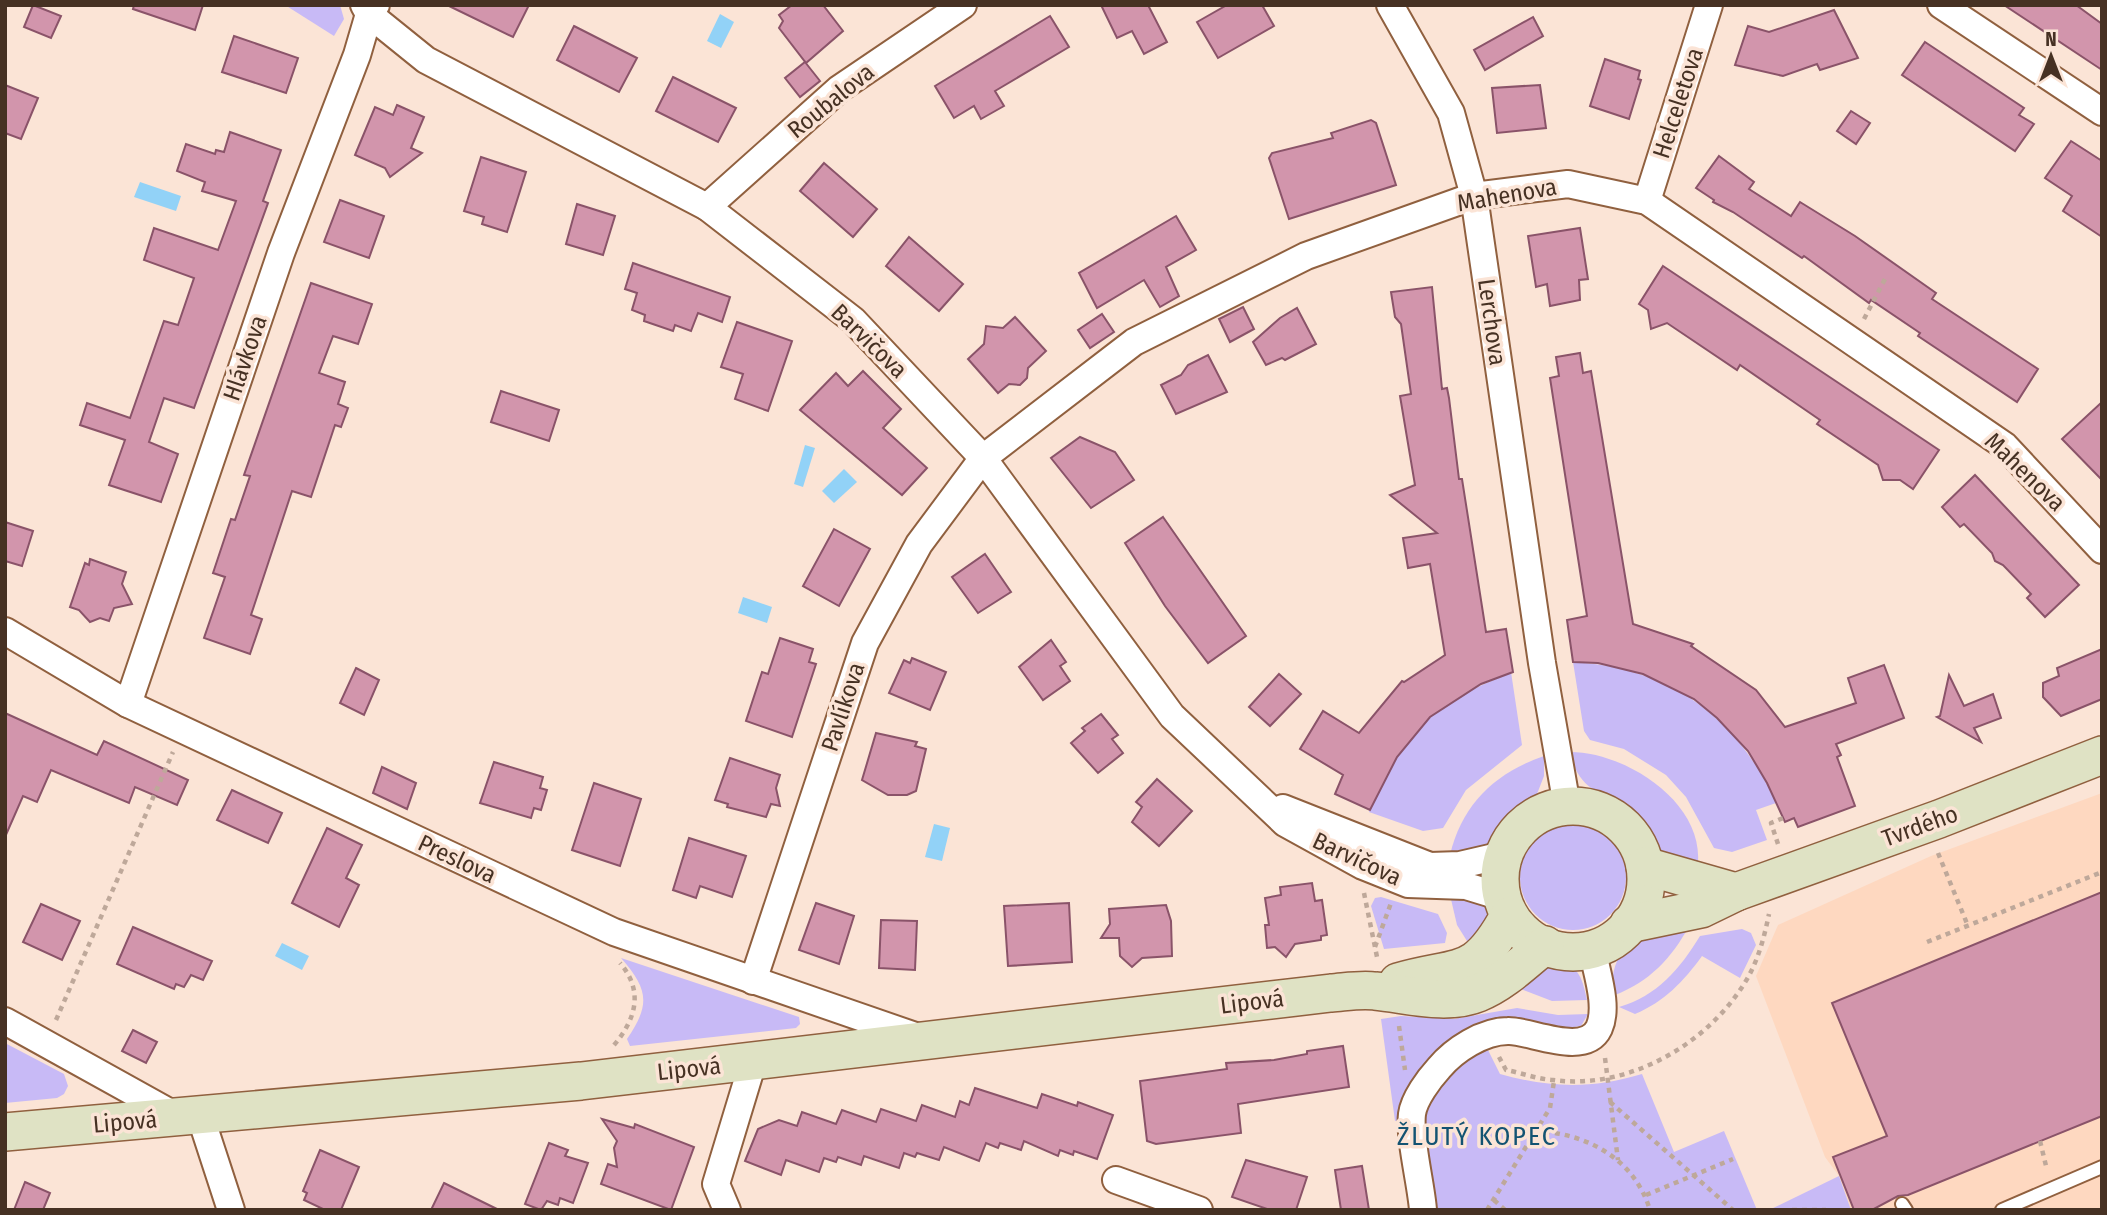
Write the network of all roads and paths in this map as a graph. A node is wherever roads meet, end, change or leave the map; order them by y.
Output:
1 (964, 5) edge
2 (1390, 5) edge
3 (1709, 5) edge
4 (1941, 5) edge
5 (370, 8) edge
6 (2102, 112) edge
7 (1474, 196) junction
8 (1647, 201) junction
9 (708, 207) junction
10 (1885, 279) dead end
11 (1865, 318) dead end
12 (983, 458) junction
13 (2102, 550) edge
14 (5, 631) edge
15 (128, 704) junction
16 (175, 746) dead end
17 (2102, 755) edge
18 (1266, 802) junction
19 (1567, 806) junction
20 (1783, 818) dead end
21 (1932, 843) dead end
22 (1779, 847) dead end
23 (1503, 855) junction
24 (1645, 866) junction
25 (2102, 872) edge
26 (1366, 881) dead end
27 (1736, 892) junction
28 (1394, 893) dead end
29 (1506, 906) junction
30 (1770, 909) dead end
31 (1629, 924) junction
32 (1968, 926) junction
33 (1927, 942) dead end
34 (1545, 945) junction
35 (1374, 948) junction
36 (1592, 948) junction
37 (626, 970) dead end
38 (1374, 974) junction
39 (753, 981) junction
40 (5, 1021) edge
41 (56, 1021) dead end
42 (1399, 1024) dead end
43 (1489, 1035) junction
44 (930, 1041) junction
45 (606, 1055) dead end
46 (753, 1062) junction
47 (1606, 1078) junction
48 (1554, 1081) junction
49 (1610, 1102) junction
50 (1412, 1112) junction
51 (189, 1116) junction
52 (1535, 1131) junction
53 (5, 1132) edge
54 (1733, 1159) dead end
55 (1618, 1161) junction
56 (2102, 1167) edge
57 (1693, 1175) junction
58 (1116, 1180) dead end
59 (1646, 1195) junction
60 (1494, 1200) junction
61 (2006, 1209) edge
62 (231, 1210) edge
63 (727, 1210) edge
64 (1199, 1210) edge
65 (1423, 1210) edge
66 (1487, 1210) edge
67 (1505, 1210) edge
68 (1650, 1210) edge
69 (1733, 1210) edge
70 (1792, 1210) edge
71 (1826, 1210) edge

1 - 9 street, Roubalova
2 - 7 street, Lerchova
3 - 8 street, Helceletova
4 - 6 street
5 - 9 street, Barvičova
5 - 15 street, Hlávkova
7 - 8 street, Mahenova
7 - 12 street, Mahenova
7 - 19 street, Lerchova
8 - 13 street, Mahenova
9 - 12 street, Barvičova
10 - 11 path
12 - 18 street, Barvičova
12 - 39 street, Pavlíkova
14 - 15 street, Preslova
15 - 39 street, Preslova
16 - 41 path
17 - 27 street, Tvrdého
18 - 23 street, Barvičova
18 - 29 street, Barvičova
19 - 23 street
19 - 24 street
20 - 22 path
21 - 32 path
23 - 29 street
24 - 27 street
24 - 31 street
25 - 32 path
26 - 35 path
27 - 31 street, Tvrdého
28 - 35 path
29 - 34 street
29 - 38 street, Lipová
30 - 47 path
31 - 36 street
32 - 33 path
34 - 36 street
34 - 38 street, Lipová
35 - 38 path
36 - 43 street
37 - 45 path
38 - 44 street, Lipová
39 - 44 street, Preslova
40 - 51 street
42 - 50 path
43 - 48 path
43 - 50 street
44 - 46 street, Lipová
46 - 51 street, Lipová
46 - 63 street
47 - 48 path
47 - 49 path
48 - 52 path
49 - 55 path
49 - 57 path
50 - 65 street
51 - 53 street, Lipová
51 - 62 street
52 - 55 path
52 - 60 path
54 - 57 path
55 - 59 path
56 - 61 lane
57 - 59 path
57 - 69 path
58 - 64 street
59 - 68 path
60 - 66 path
60 - 67 path
70 - 71 path

